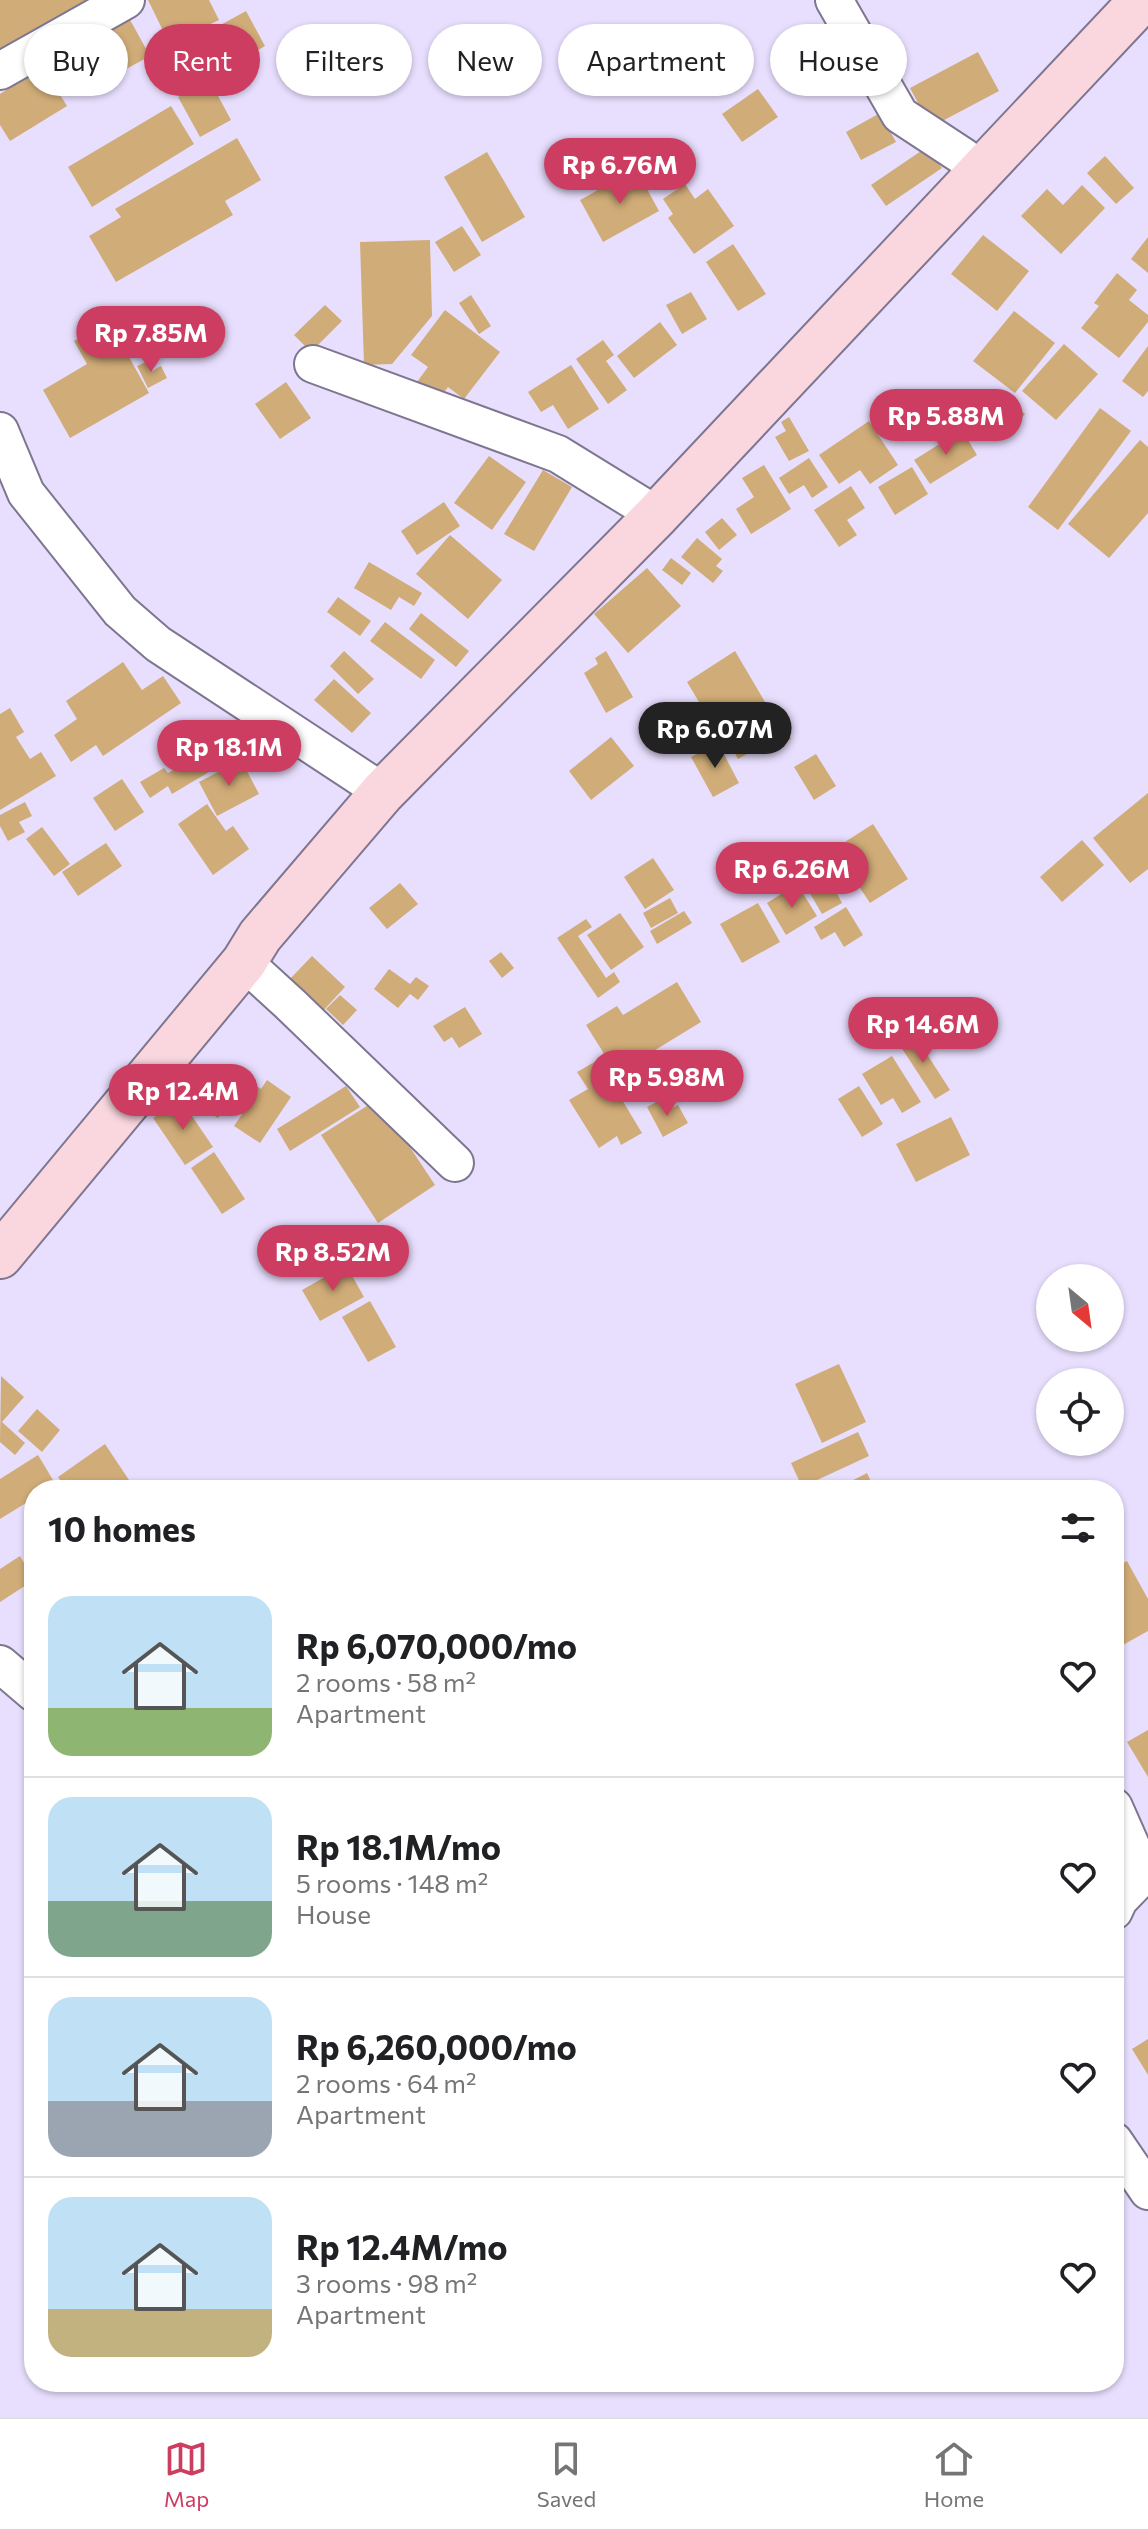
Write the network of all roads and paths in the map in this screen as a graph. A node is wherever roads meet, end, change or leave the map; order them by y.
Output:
1 (126, 0) edge
2 (834, 0) edge
3 (1142, 0) edge
4 (0, 71) edge
5 (976, 175) junction
6 (313, 364) dead end
7 (0, 431) edge
8 (13, 501) edge
9 (657, 515) junction
10 (383, 792) junction
11 (244, 962) junction
12 (455, 1163) dead end
13 (0, 1256) edge
14 (0, 1664) edge
15 (24, 1684) edge
16 (1124, 1828) edge
17 (1146, 1873) edge
18 (1124, 1895) edge
19 (1124, 2156) edge
20 (1148, 2191) edge

1 - 4 street
2 - 5 street
3 - 5 street
5 - 9 street
6 - 9 street
7 - 8 street
8 - 10 street
9 - 10 street
10 - 11 street
11 - 12 street
11 - 13 street
14 - 15 street
16 - 17 street
17 - 18 street
19 - 20 street

